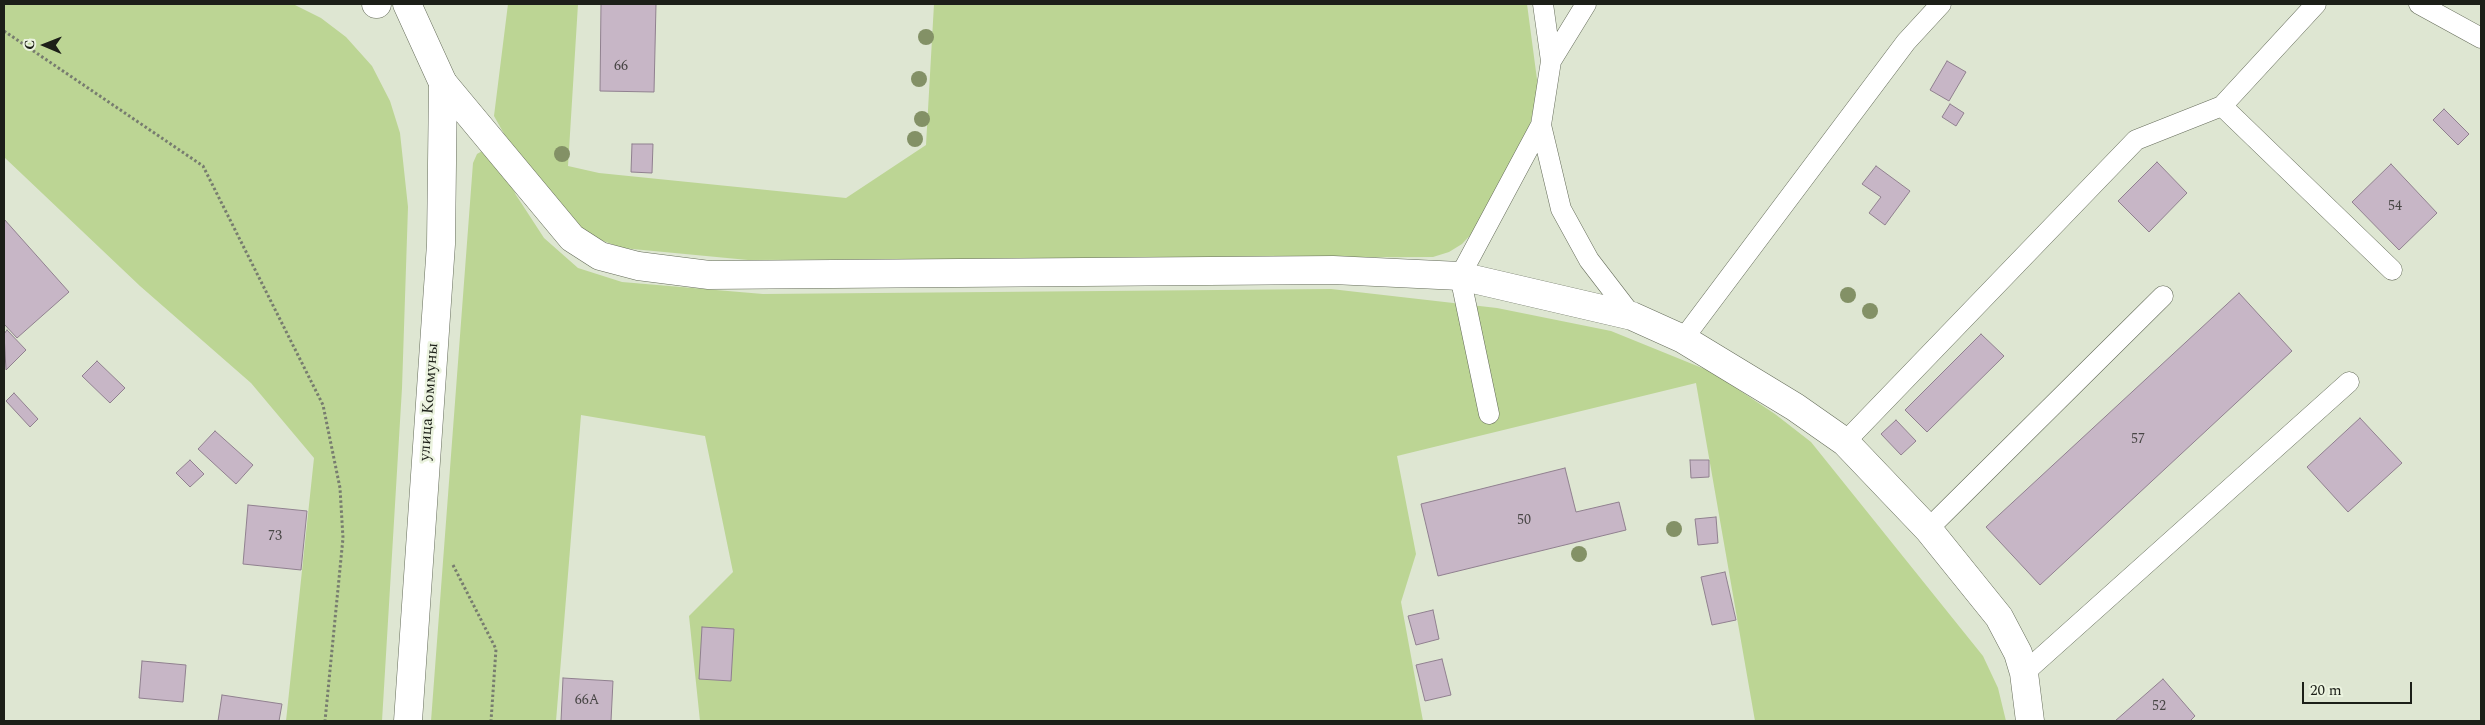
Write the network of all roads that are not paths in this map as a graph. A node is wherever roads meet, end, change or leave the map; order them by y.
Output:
1 (407, 4) edge
2 (1542, 4) edge
3 (1586, 4) edge
4 (1941, 4) edge
5 (2316, 4) edge
6 (2418, 4) edge
7 (2481, 38) edge
8 (1551, 61) junction
9 (443, 83) junction
10 (2222, 106) junction
11 (1541, 125) junction
12 (2392, 270) dead end
13 (1460, 276) junction
14 (2164, 296) dead end
15 (1632, 316) junction
16 (1683, 339) junction
17 (2349, 382) dead end
18 (1489, 414) dead end
19 (1845, 442) junction
20 (1928, 529) junction
21 (2024, 673) junction
22 (408, 721) edge
23 (2030, 721) edge

1 - 9 street
2 - 8 lane
3 - 8 lane
4 - 16 lane
5 - 10 lane
6 - 7 lane
8 - 11 lane
9 - 13 street
9 - 22 street, улица Коммуны
10 - 12 lane
10 - 19 lane
11 - 13 lane
11 - 15 lane
13 - 15 street
13 - 18 lane
14 - 20 lane
15 - 16 street
16 - 19 street
17 - 21 lane
19 - 20 street
20 - 21 street
21 - 23 street

